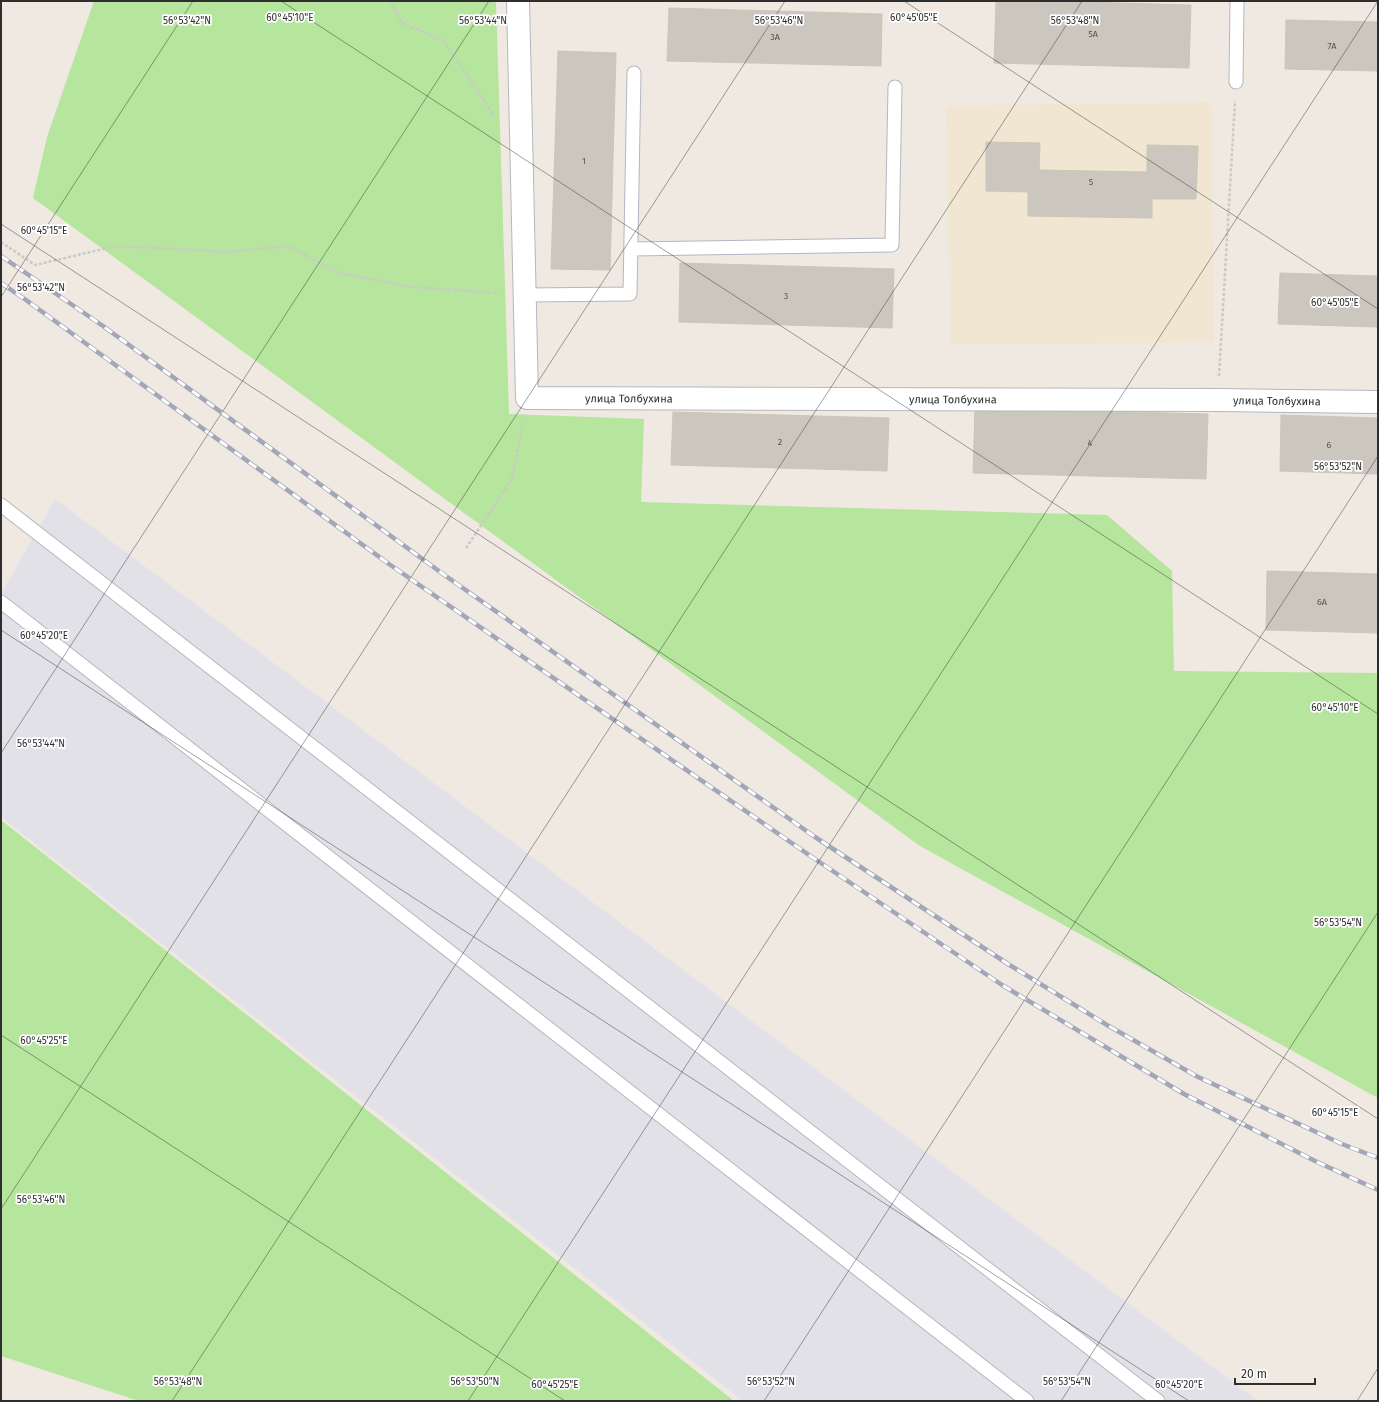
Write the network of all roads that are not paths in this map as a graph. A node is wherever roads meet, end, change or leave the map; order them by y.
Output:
1 (518, 1) edge
2 (1238, 1) edge
3 (634, 73) dead end
4 (1236, 82) road end
5 (895, 87) dead end
6 (631, 249) junction
7 (525, 295) junction
8 (1378, 402) edge
9 (1, 505) edge
10 (1, 602) edge
11 (1027, 1401) edge
12 (1158, 1401) edge

1 - 7 street
2 - 4 lane
3 - 6 lane
5 - 6 lane
6 - 7 lane
7 - 8 street, улица Толбухина
9 - 12 lane
10 - 11 lane

